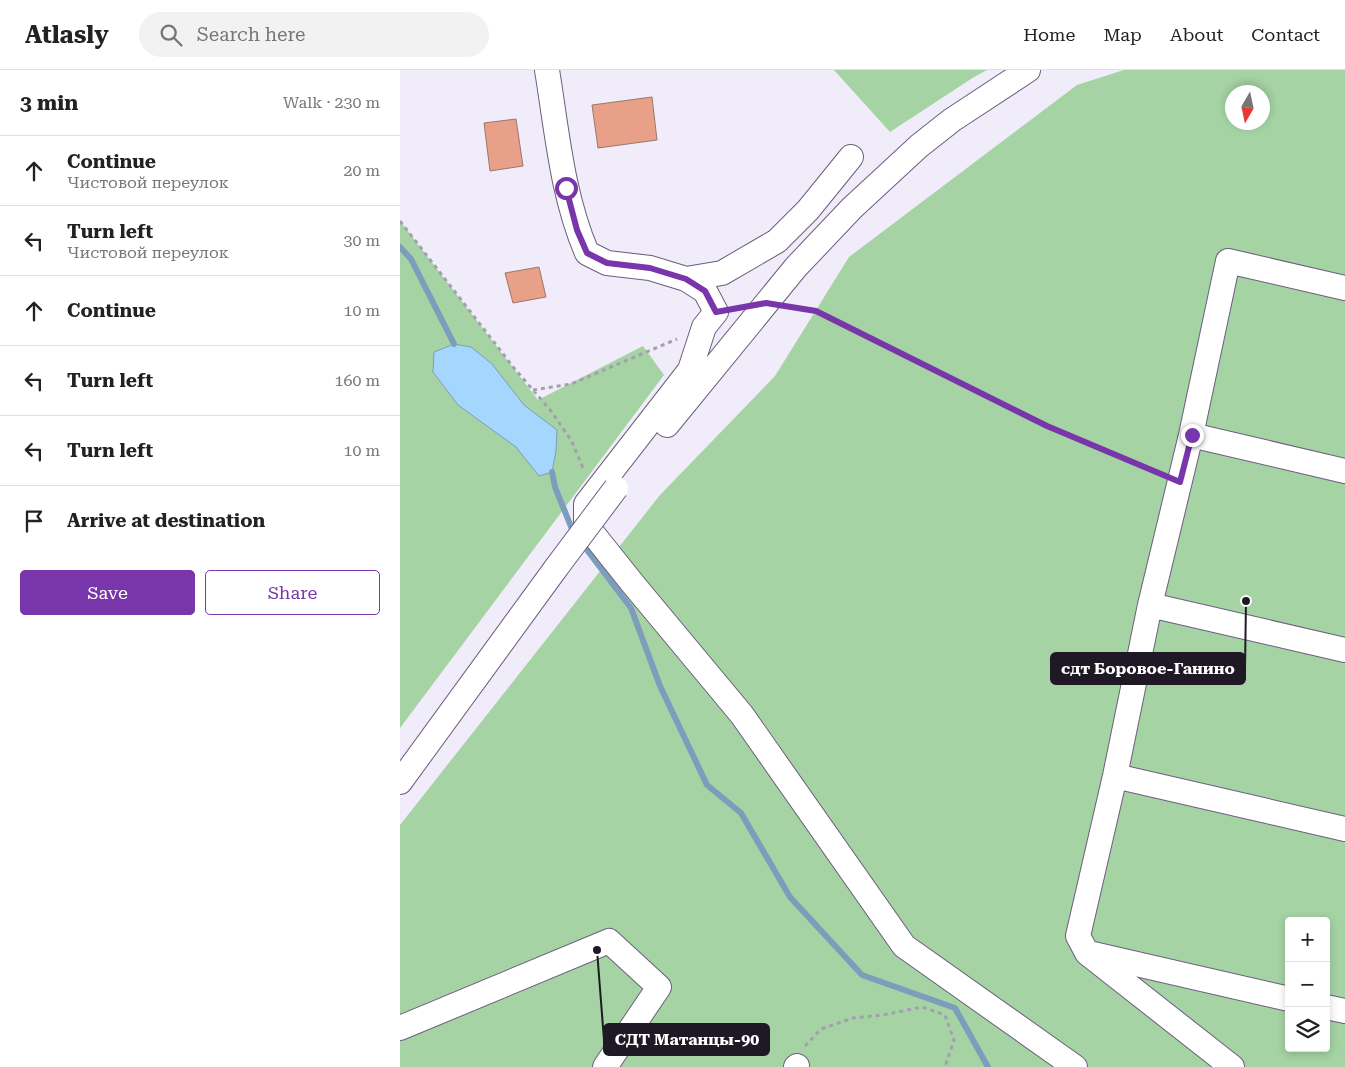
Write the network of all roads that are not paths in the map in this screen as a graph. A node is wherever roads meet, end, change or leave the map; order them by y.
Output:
1 (547, 70) edge
2 (1028, 70) edge
3 (850, 157) dead end
4 (686, 279) junction
5 (1345, 288) edge
6 (1192, 435) junction
7 (1345, 471) edge
8 (605, 491) junction
9 (1150, 605) junction
10 (1345, 650) edge
11 (1115, 776) junction
12 (400, 782) edge
13 (1345, 829) edge
14 (1087, 953) junction
15 (1285, 998) edge
16 (1330, 1008) edge
17 (1345, 1012) edge
18 (400, 1028) edge
19 (605, 1067) edge
20 (1075, 1067) edge
21 (1232, 1067) edge

1 - 4 street
2 - 8 street
3 - 4 street
4 - 8 street
5 - 6 street
6 - 7 street
6 - 9 street
8 - 12 street, bridge
8 - 20 street
9 - 10 street
9 - 11 street
11 - 13 street
11 - 14 street
14 - 15 street
14 - 21 street
16 - 17 street
18 - 19 street

